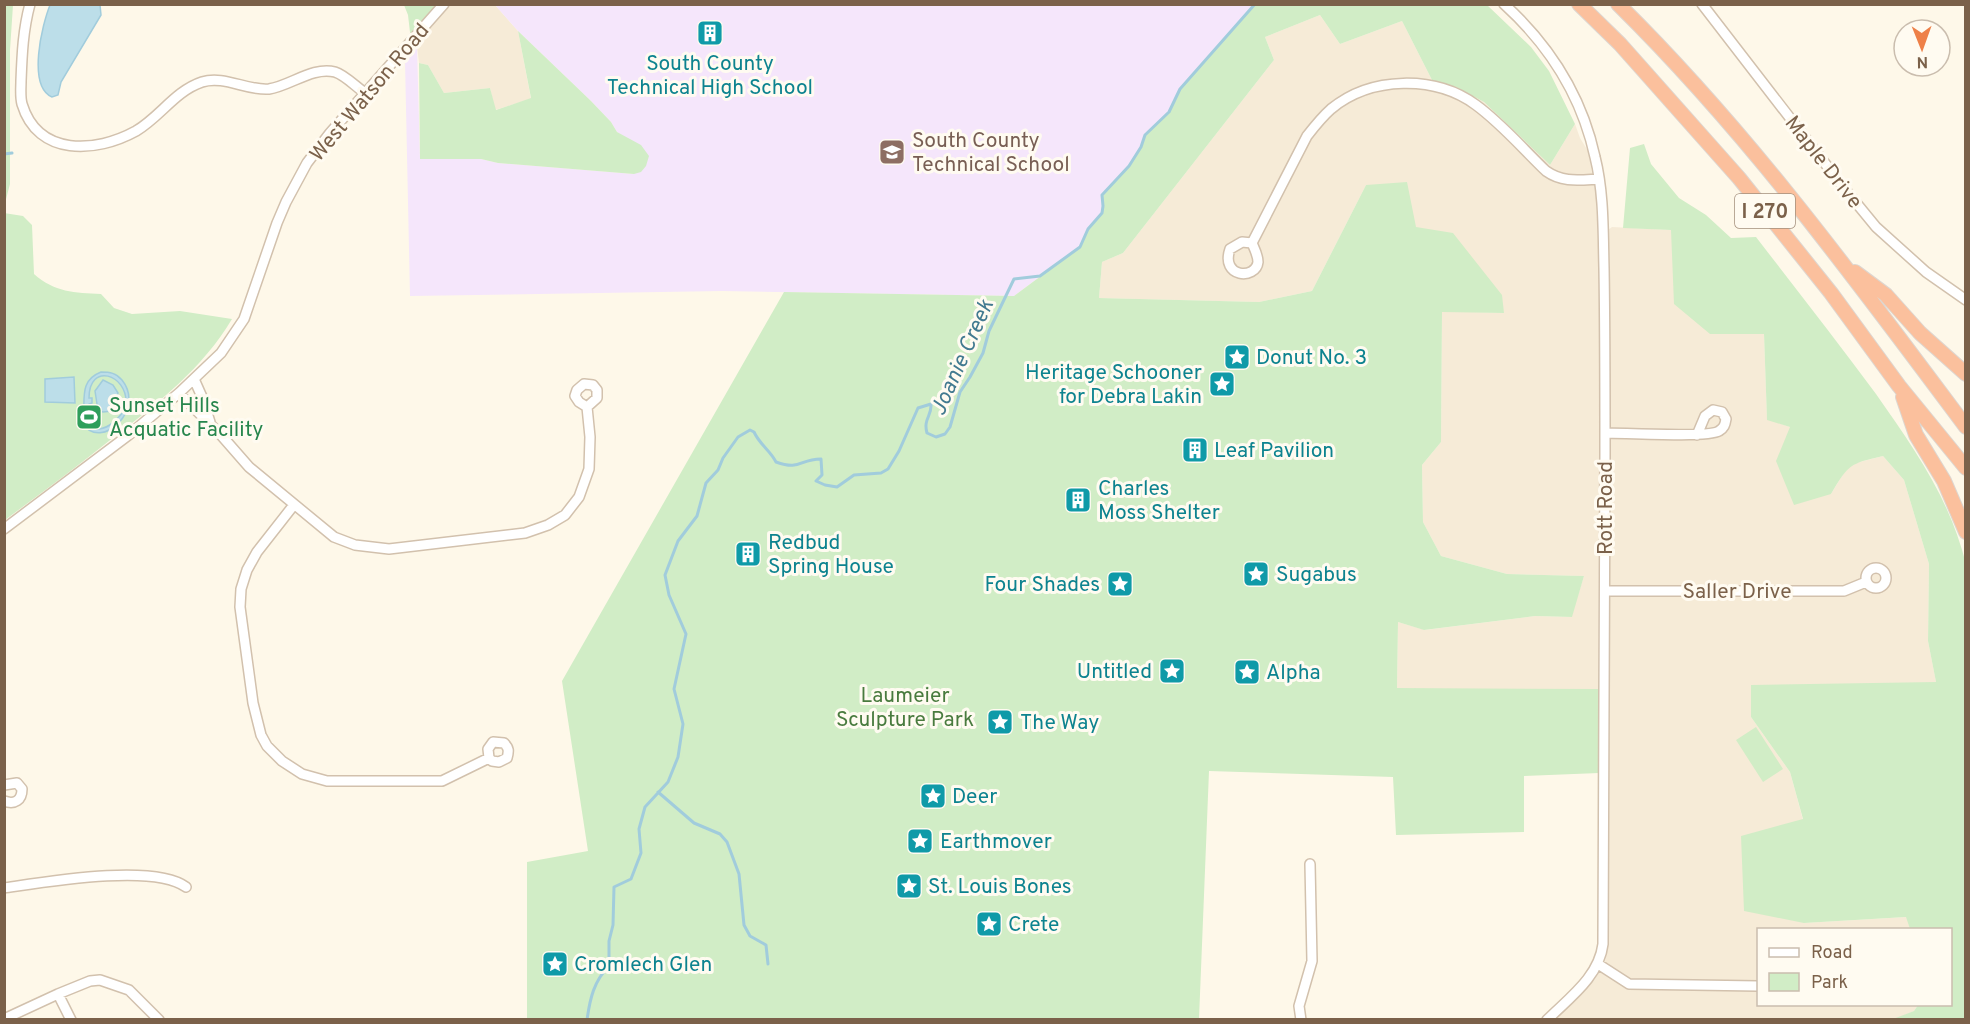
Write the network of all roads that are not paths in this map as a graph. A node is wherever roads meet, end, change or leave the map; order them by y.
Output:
1 (30, 4) edge
2 (444, 4) edge
3 (1504, 4) edge
4 (1579, 4) edge
5 (1618, 4) edge
6 (1702, 4) edge
7 (365, 93) junction
8 (1599, 179) junction
9 (1252, 243) dead end
10 (1843, 263) junction
11 (1965, 300) edge
12 (1965, 374) edge
13 (194, 379) junction
14 (1899, 387) junction
15 (179, 393) junction
16 (587, 407) dead end
17 (210, 424) junction
18 (1965, 427) edge
19 (1605, 433) junction
20 (1697, 435) dead end
21 (1965, 468) edge
22 (293, 506) junction
23 (4, 530) edge
24 (1965, 532) edge
25 (1866, 582) dead end
26 (1605, 591) junction
27 (489, 758) dead end
28 (4, 785) edge
29 (4, 801) edge
30 (1310, 864) dead end
31 (186, 886) dead end
32 (4, 888) edge
33 (1598, 964) junction
34 (1757, 986) edge
35 (58, 993) junction
36 (4, 1019) edge
37 (71, 1020) edge
38 (159, 1020) edge
39 (1301, 1020) edge
40 (1548, 1020) edge

1 - 7 street
2 - 7 street, West Watson Road
3 - 8 street, Rott Road
4 - 14 highway, I 270
5 - 10 highway, I 270
6 - 11 street, Maple Drive
7 - 13 street, West Watson Road
8 - 9 street
8 - 19 street, Rott Road
10 - 12 highway
10 - 18 highway, I 270
13 - 15 street, West Watson Road
13 - 17 street
14 - 21 highway, I 270
14 - 24 highway
15 - 17 street
15 - 23 street, West Watson Road
16 - 22 street
17 - 22 street
19 - 20 street
19 - 26 street, Rott Road
22 - 27 street
25 - 26 street, Saller Drive
26 - 33 street, Rott Road
28 - 29 street
30 - 39 street
31 - 32 street
33 - 34 street
33 - 40 street, Rott Road
35 - 36 street
35 - 37 street
35 - 38 street

